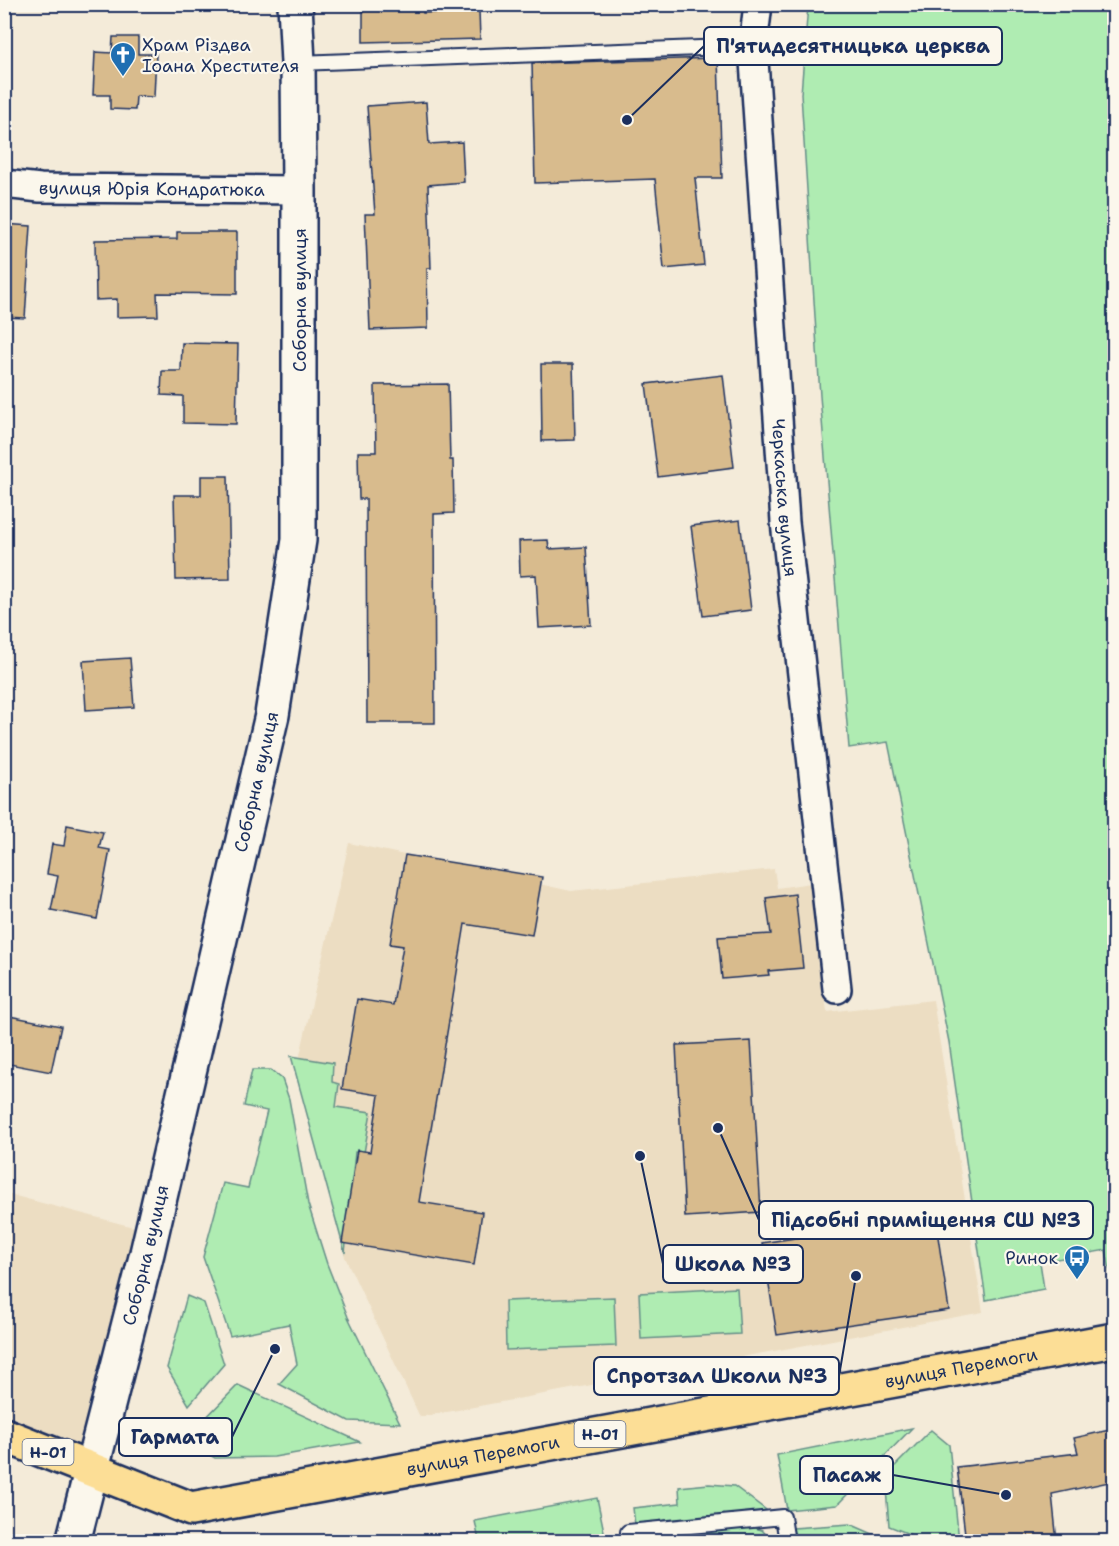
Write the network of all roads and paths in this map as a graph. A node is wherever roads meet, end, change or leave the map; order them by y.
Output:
1 (295, 4) edge
2 (758, 4) edge
3 (753, 46) junction
4 (298, 63) junction
5 (4, 184) edge
6 (299, 190) junction
7 (837, 989) dead end
8 (1114, 1340) edge
9 (4, 1435) edge
10 (92, 1470) junction
11 (628, 1532) dead end
12 (73, 1542) edge
13 (787, 1542) edge

1 - 4 main road, Соборна вулиця
2 - 3 street, Черкаська вулиця
3 - 4 lane
3 - 7 street, Черкаська вулиця
4 - 6 main road, Соборна вулиця
5 - 6 street, вулиця Юрія Кондратюка
6 - 10 main road, Соборна вулиця
8 - 10 main road, вулиця Перемоги / Н-01
9 - 10 main road, вулиця Перемоги / Н-01
10 - 12 main road, Соборна вулиця
11 - 13 lane

